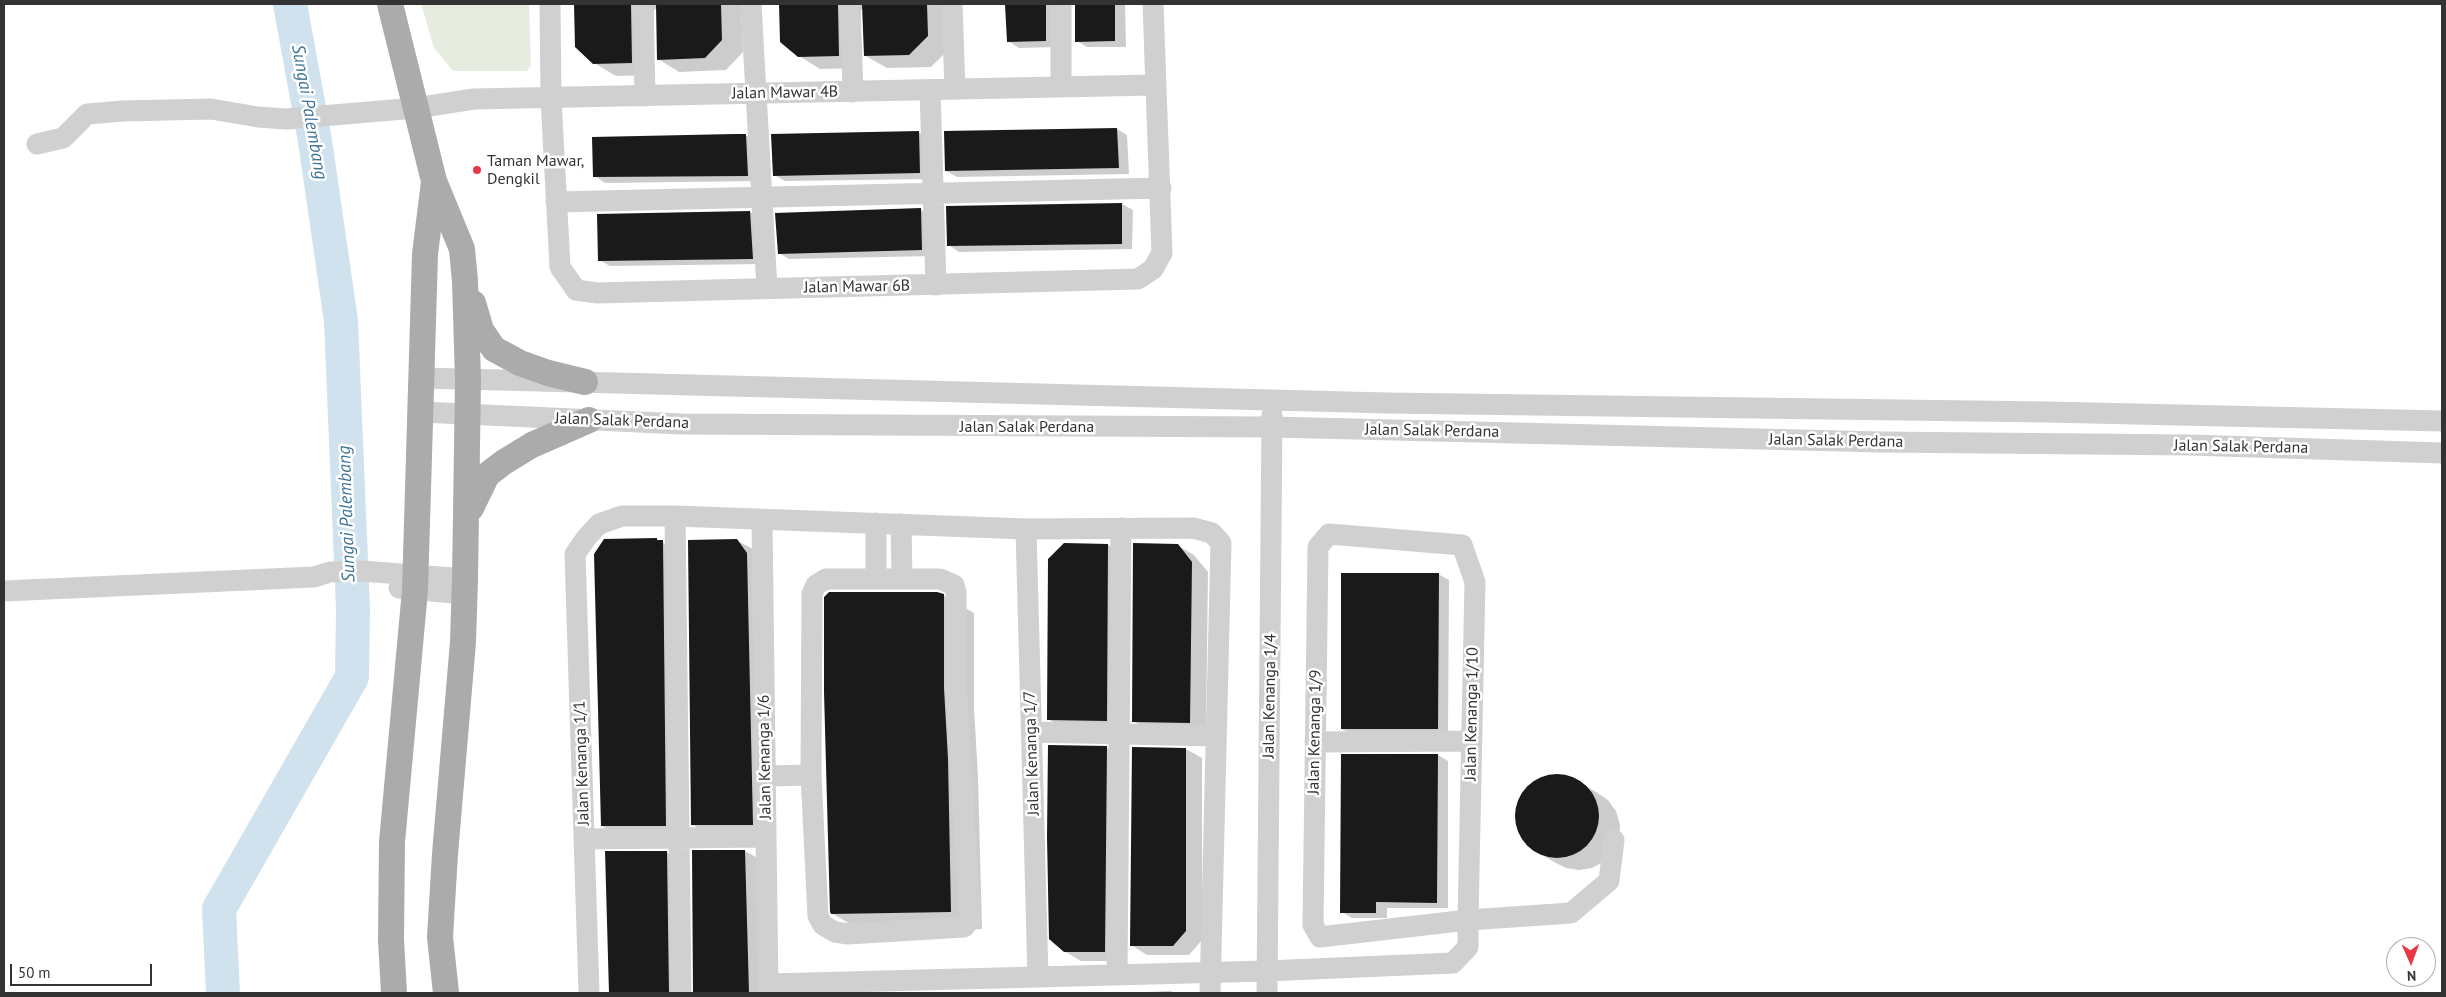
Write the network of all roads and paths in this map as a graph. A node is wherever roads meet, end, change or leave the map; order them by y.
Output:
1 (390, 4) edge
2 (550, 4) edge
3 (643, 4) edge
4 (751, 4) edge
5 (850, 4) edge
6 (952, 4) edge
7 (1061, 4) edge
8 (1153, 4) edge
9 (1154, 85) junction
10 (1061, 87) junction
11 (955, 89) junction
12 (930, 90) junction
13 (755, 92) junction
14 (853, 92) junction
15 (645, 96) junction
16 (551, 98) junction
17 (416, 108) junction
18 (37, 144) dead end
19 (434, 181) junction
20 (1161, 188) junction
21 (933, 193) junction
22 (763, 196) junction
23 (556, 202) junction
24 (465, 281) junction
25 (936, 285) junction
26 (767, 289) junction
27 (422, 378) junction
28 (468, 380) junction
29 (585, 382) junction
30 (1272, 400) junction
31 (421, 412) junction
32 (2047, 412) junction
33 (468, 414) junction
34 (590, 420) junction
35 (2442, 421) edge
36 (1273, 428) junction
37 (2048, 445) junction
38 (2442, 453) edge
39 (674, 516) junction
40 (467, 517) junction
41 (762, 520) junction
42 (876, 523) junction
43 (901, 524) junction
44 (1121, 528) junction
45 (1026, 529) junction
46 (1401, 540) joint
47 (876, 579) junction
48 (902, 579) junction
49 (416, 582) junction
50 (465, 586) junction
51 (4, 591) edge
52 (1032, 732) junction
53 (1119, 733) junction
54 (1216, 736) junction
55 (1315, 742) junction
56 (1472, 742) junction
57 (811, 775) junction
58 (765, 776) junction
59 (766, 837) junction
60 (679, 838) junction
61 (584, 839) junction
62 (1614, 840) dead end
63 (1468, 920) junction
64 (1266, 971) junction
65 (1210, 972) junction
66 (1117, 975) junction
67 (1038, 977) junction
68 (989, 986) edge
69 (768, 989) edge
70 (394, 993) edge
71 (446, 993) edge
72 (589, 993) edge
73 (681, 993) edge
74 (1210, 993) edge
75 (1267, 993) edge

1 - 17 main road
2 - 16 street
3 - 15 street
4 - 13 street
5 - 14 street
6 - 11 street
7 - 10 street
8 - 9 street
9 - 10 street, Jalan Mawar 4B
9 - 20 street
10 - 11 street, Jalan Mawar 4B
11 - 12 street, Jalan Mawar 4B
12 - 14 street, Jalan Mawar 4B
12 - 21 street
13 - 14 street, Jalan Mawar 4B
13 - 15 street, Jalan Mawar 4B
13 - 22 street
15 - 16 street, Jalan Mawar 4B
16 - 17 street, Jalan Mawar 4B
16 - 23 street
17 - 18 street, Jalan Mawar 4B
17 - 19 main road
19 - 24 main road
19 - 27 main road
20 - 21 street
20 - 25 street, Jalan Mawar 6B
21 - 22 street
21 - 25 street
22 - 23 street
22 - 26 street
23 - 26 street, Jalan Mawar 6B
24 - 28 main road
24 - 29 main road
25 - 26 street, Jalan Mawar 6B
27 - 28 street, Jalan Salak Perdana
27 - 31 main road
28 - 29 street, Jalan Salak Perdana
28 - 33 main road
29 - 30 street, Jalan Salak Perdana
30 - 32 street, Jalan Salak Perdana
30 - 36 street, Jalan Kenanga 1/4
31 - 33 street, Jalan Salak Perdana
31 - 49 main road
32 - 35 street, Jalan Salak Perdana
32 - 37 street
33 - 34 street, Jalan Salak Perdana
33 - 40 main road
34 - 36 street, Jalan Salak Perdana
34 - 40 main road
36 - 37 street, Jalan Salak Perdana
36 - 64 street, Jalan Kenanga 1/4
37 - 38 street, Jalan Salak Perdana
39 - 41 street
39 - 60 street
39 - 61 street, Jalan Kenanga 1/1
40 - 50 main road
41 - 42 street
41 - 58 street, Jalan Kenanga 1/6
42 - 43 street
42 - 47 street
43 - 45 street
43 - 48 street
44 - 45 street
44 - 53 street
44 - 54 street
45 - 52 street, Jalan Kenanga 1/7
46 - 55 street, Jalan Kenanga 1/9
46 - 56 street, Jalan Kenanga 1/10
47 - 48 street
47 - 57 street
48 - 57 street
49 - 50 street
49 - 51 street
49 - 70 main road
50 - 71 main road
52 - 53 street
52 - 67 street, Jalan Kenanga 1/7
53 - 54 street
53 - 66 street
54 - 65 street
55 - 56 street
55 - 63 street, Jalan Kenanga 1/9
56 - 63 street, Jalan Kenanga 1/10
57 - 58 street
58 - 59 street, Jalan Kenanga 1/6
59 - 60 street
59 - 69 street, Jalan Kenanga 1/6
60 - 61 street
60 - 73 street
61 - 72 street, Jalan Kenanga 1/1
62 - 63 street
63 - 64 street, Jalan Kenanga 1/10
64 - 65 street
64 - 75 street, Jalan Kenanga 1/4
65 - 66 street
65 - 74 street
66 - 67 street
67 - 68 street
68 - 69 street

